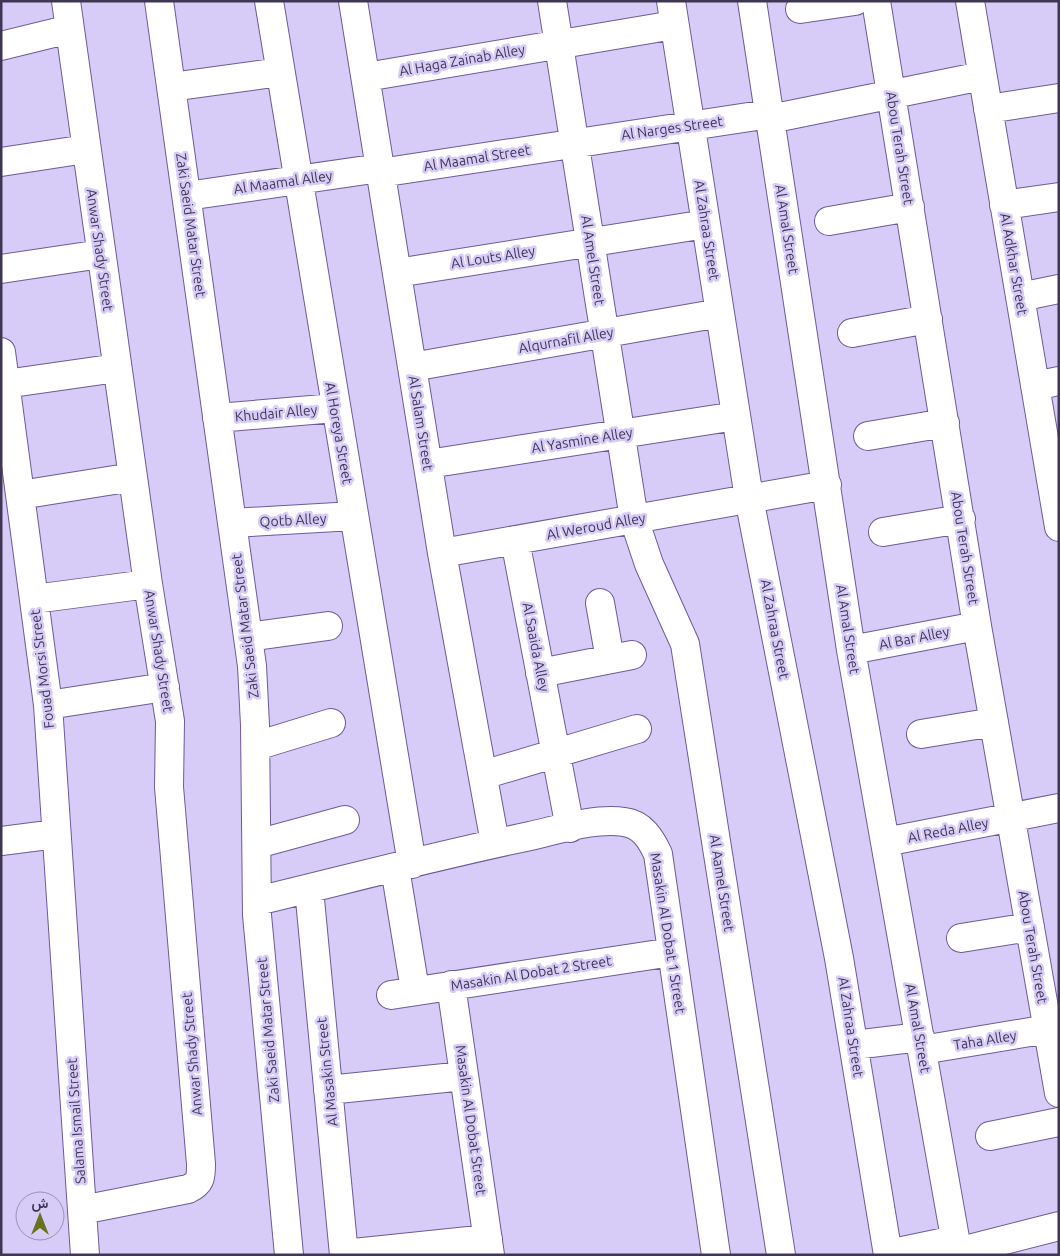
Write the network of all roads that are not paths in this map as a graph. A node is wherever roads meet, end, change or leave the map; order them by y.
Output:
1 (66, 1) edge
2 (159, 1) edge
3 (269, 1) edge
4 (354, 1) edge
5 (552, 1) edge
6 (752, 1) edge
7 (855, 1) edge
8 (876, 1) edge
9 (970, 1) edge
10 (800, 9) dead end
11 (672, 13) edge
12 (70, 29) junction
13 (558, 44) junction
14 (1, 46) edge
15 (280, 72) junction
16 (982, 76) junction
17 (366, 77) junction
18 (171, 87) junction
19 (891, 94) junction
20 (1059, 98) edge
21 (988, 109) junction
22 (769, 116) junction
23 (690, 126) junction
24 (574, 143) junction
25 (86, 149) junction
26 (1, 162) edge
27 (380, 170) junction
28 (298, 180) junction
29 (187, 196) junction
30 (1059, 197) edge
31 (1004, 205) junction
32 (910, 207) junction
33 (829, 221) dead end
34 (706, 224) junction
35 (590, 242) junction
36 (101, 254) junction
37 (1, 269) edge
38 (396, 273) junction
39 (1059, 289) edge
40 (1020, 297) junction
41 (720, 313) junction
42 (928, 319) junction
43 (852, 333) dead end
44 (605, 334) junction
45 (1, 352) edge
46 (412, 367) junction
47 (117, 368) junction
48 (1047, 383) edge
49 (6, 384) junction
50 (335, 408) junction
51 (736, 416) junction
52 (217, 418) junction
53 (945, 423) junction
54 (621, 434) junction
55 (868, 436) dead end
56 (428, 464) junction
57 (1054, 476) edge
58 (133, 477) junction
59 (827, 485) junction
60 (20, 495) junction
61 (749, 498) junction
62 (354, 516) junction
63 (634, 519) junction
64 (961, 519) junction
65 (232, 523) junction
66 (1059, 527) edge
67 (883, 532) dead end
68 (515, 540) junction
69 (442, 553) junction
70 (148, 584) junction
71 (34, 599) junction
72 (600, 603) dead end
73 (328, 626) dead end
74 (977, 626) junction
75 (248, 637) junction
76 (851, 650) junction
77 (540, 673) junction
78 (165, 687) junction
79 (48, 704) junction
80 (994, 722) junction
81 (331, 723) dead end
82 (637, 729) dead end
83 (920, 734) dead end
84 (256, 746) junction
85 (556, 754) junction
86 (483, 775) junction
87 (1059, 808) edge
88 (1010, 817) junction
89 (345, 820) dead end
90 (570, 828) junction
91 (56, 834) junction
92 (1, 841) edge
93 (885, 842) junction
94 (256, 844) junction
95 (495, 844) junction
96 (403, 866) junction
97 (309, 889) junction
98 (257, 901) junction
99 (1030, 927) junction
100 (962, 938) dead end
101 (672, 952) junction
102 (451, 985) junction
103 (66, 988) joint
104 (403, 992) joint
105 (1048, 1029) junction
106 (921, 1044) junction
107 (854, 1045) junction
108 (464, 1076) junction
109 (328, 1090) junction
110 (1059, 1093) edge
111 (1059, 1122) edge
112 (990, 1136) dead end
113 (82, 1210) junction
114 (1059, 1226) edge
115 (489, 1247) edge
116 (957, 1249) edge
117 (344, 1254) edge
118 (888, 1254) edge
119 (85, 1255) edge
120 (289, 1255) edge
121 (716, 1255) edge
122 (782, 1255) edge

1 - 12 street, Anwar Shady Street
2 - 18 street, Zaki Saeid Matar Street
3 - 15 street, Al Horeya Street
4 - 17 street, Al Salam Street
5 - 13 street, Al Amel Street
6 - 22 street, Al Amal Street
7 - 10 street
8 - 19 street, Abou Terah Street
9 - 16 street, Al Adkhar Street
11 - 13 street, Al Haga Zainab Alley
11 - 23 street, Al Zahraa Street
12 - 14 street
12 - 25 street, Anwar Shady Street
13 - 17 street, Al Haga Zainab Alley
13 - 24 street, Al Amel Street
15 - 18 street
15 - 28 street, Al Horeya Street
16 - 19 street, Al Narges Street
16 - 21 street, Al Adkhar Street
17 - 27 street, Al Salam Street
18 - 29 street, Zaki Saeid Matar Street
19 - 22 street, Al Narges Street
19 - 32 street, Abou Terah Street
20 - 21 street
21 - 31 street, Al Adkhar Street
22 - 23 street, Al Narges Street
22 - 59 street, Al Amal Street
23 - 24 street, Al Narges Street
23 - 34 street, Al Zahraa Street
24 - 27 street, Al Maamal Street
24 - 35 street, Al Amel Street
25 - 26 street
25 - 36 street, Anwar Shady Street
27 - 28 street, Al Maamal Alley
27 - 38 street, Al Salam Street
28 - 29 street, Al Maamal Alley
28 - 50 street, Al Horeya Street
29 - 52 street, Zaki Saeid Matar Street
30 - 31 street
31 - 40 street, Al Adkhar Street
32 - 33 street
32 - 42 street, Abou Terah Street
34 - 35 street, Al Louts Alley
34 - 41 street, Al Zahraa Street
35 - 38 street, Al Louts Alley
35 - 44 street, Al Amel Street
36 - 37 street
36 - 47 street, Anwar Shady Street
38 - 46 street, Al Salam Street
39 - 40 street
40 - 48 street, Al Adkhar Street
41 - 44 street, Alqurnafil Alley
41 - 51 street, Al Zahraa Street
42 - 43 street
42 - 53 street, Abou Terah Street
44 - 46 street, Alqurnafil Alley
44 - 54 street, Al Amel Street
45 - 49 street, Fouad Morsi Street
46 - 56 street, Al Salam Street
47 - 49 street
47 - 58 street, Anwar Shady Street
48 - 57 street, Al Adkhar Street
49 - 60 street, Fouad Morsi Street
50 - 52 street, Khudair Alley
50 - 62 street, Al Horeya Street
51 - 54 street, Al Yasmine Alley
51 - 61 street, Al Zahraa Street
52 - 65 street, Zaki Saeid Matar Street
53 - 55 street
53 - 64 street, Abou Terah Street
54 - 56 street, Al Yasmine Alley
54 - 63 street, Al Amel Street
56 - 69 street, Al Salam Street
57 - 66 street, Al Adkhar Street
58 - 60 street
58 - 70 street, Anwar Shady Street
59 - 61 street, Al Weroud Alley
59 - 76 street, Al Amal Street
60 - 71 street, Fouad Morsi Street
61 - 63 street, Al Weroud Alley
61 - 107 street, Al Zahraa Street
62 - 65 street, Qotb Alley
62 - 96 street, Al Horeya Street
63 - 68 street, Al Weroud Alley
63 - 122 street, Al Aamel Street
64 - 67 street
64 - 74 street, Abou Terah Street
65 - 75 street, Zaki Saeid Matar Street
68 - 69 street, Al Weroud Alley
68 - 77 street, Al Saaida Alley
69 - 86 street, Al Salam Street
70 - 71 street
70 - 78 street, Anwar Shady Street
71 - 79 street, Fouad Morsi Street
72 - 77 street
73 - 75 street
74 - 76 street, Al Bar Alley
74 - 80 street, Abou Terah Street
75 - 84 street, Zaki Saeid Matar Street
76 - 93 street, Al Amal Street
77 - 85 street, Al Saaida Alley
78 - 79 street
78 - 113 street, Anwar Shady Street
79 - 91 street, Fouad Morsi Street
80 - 83 street
80 - 88 street, Abou Terah Street
81 - 84 street
82 - 85 street
84 - 94 street, Zaki Saeid Matar Street
85 - 86 street
85 - 90 street, Al Saaida Alley
86 - 95 street, Al Salam Street
87 - 88 street, Al Reda Alley
88 - 93 street, Al Reda Alley
88 - 99 street, Abou Terah Street
89 - 94 street
90 - 95 street, Masakin Al Dobat 1 Street
90 - 101 street, Masakin Al Dobat 1 Street
91 - 92 street
91 - 103 street, Fouad Morsi Street
93 - 106 street, Al Amal Street
94 - 98 street, Zaki Saeid Matar Street
95 - 96 street, Masakin Al Dobat 1 Street
96 - 97 street, Masakin Al Dobat 1 Street
96 - 104 street, Al Horeya Street
97 - 98 street, Masakin Al Dobat 1 Street
97 - 109 street, Al Masakin Street
98 - 120 street, Zaki Saeid Matar Street
99 - 100 street
99 - 105 street, Abou Terah Street
101 - 102 street, Masakin Al Dobat 2 Street
101 - 121 street, Masakin Al Dobat 1 Street
102 - 104 street, Masakin Al Dobat 2 Street
102 - 108 street, Masakin Al Dobat Street
103 - 113 street, Salama Ismail Street
105 - 106 street, Taha Alley
105 - 110 street, Abou Terah Street
106 - 107 street, Taha Alley
106 - 116 street, Al Amal Street
107 - 118 street, Al Zahraa Street
108 - 109 street
108 - 115 street, Masakin Al Dobat Street
109 - 117 street, Al Masakin Street
111 - 112 street
113 - 119 street, Salama Ismail Street
114 - 116 street
115 - 117 street
116 - 118 street

